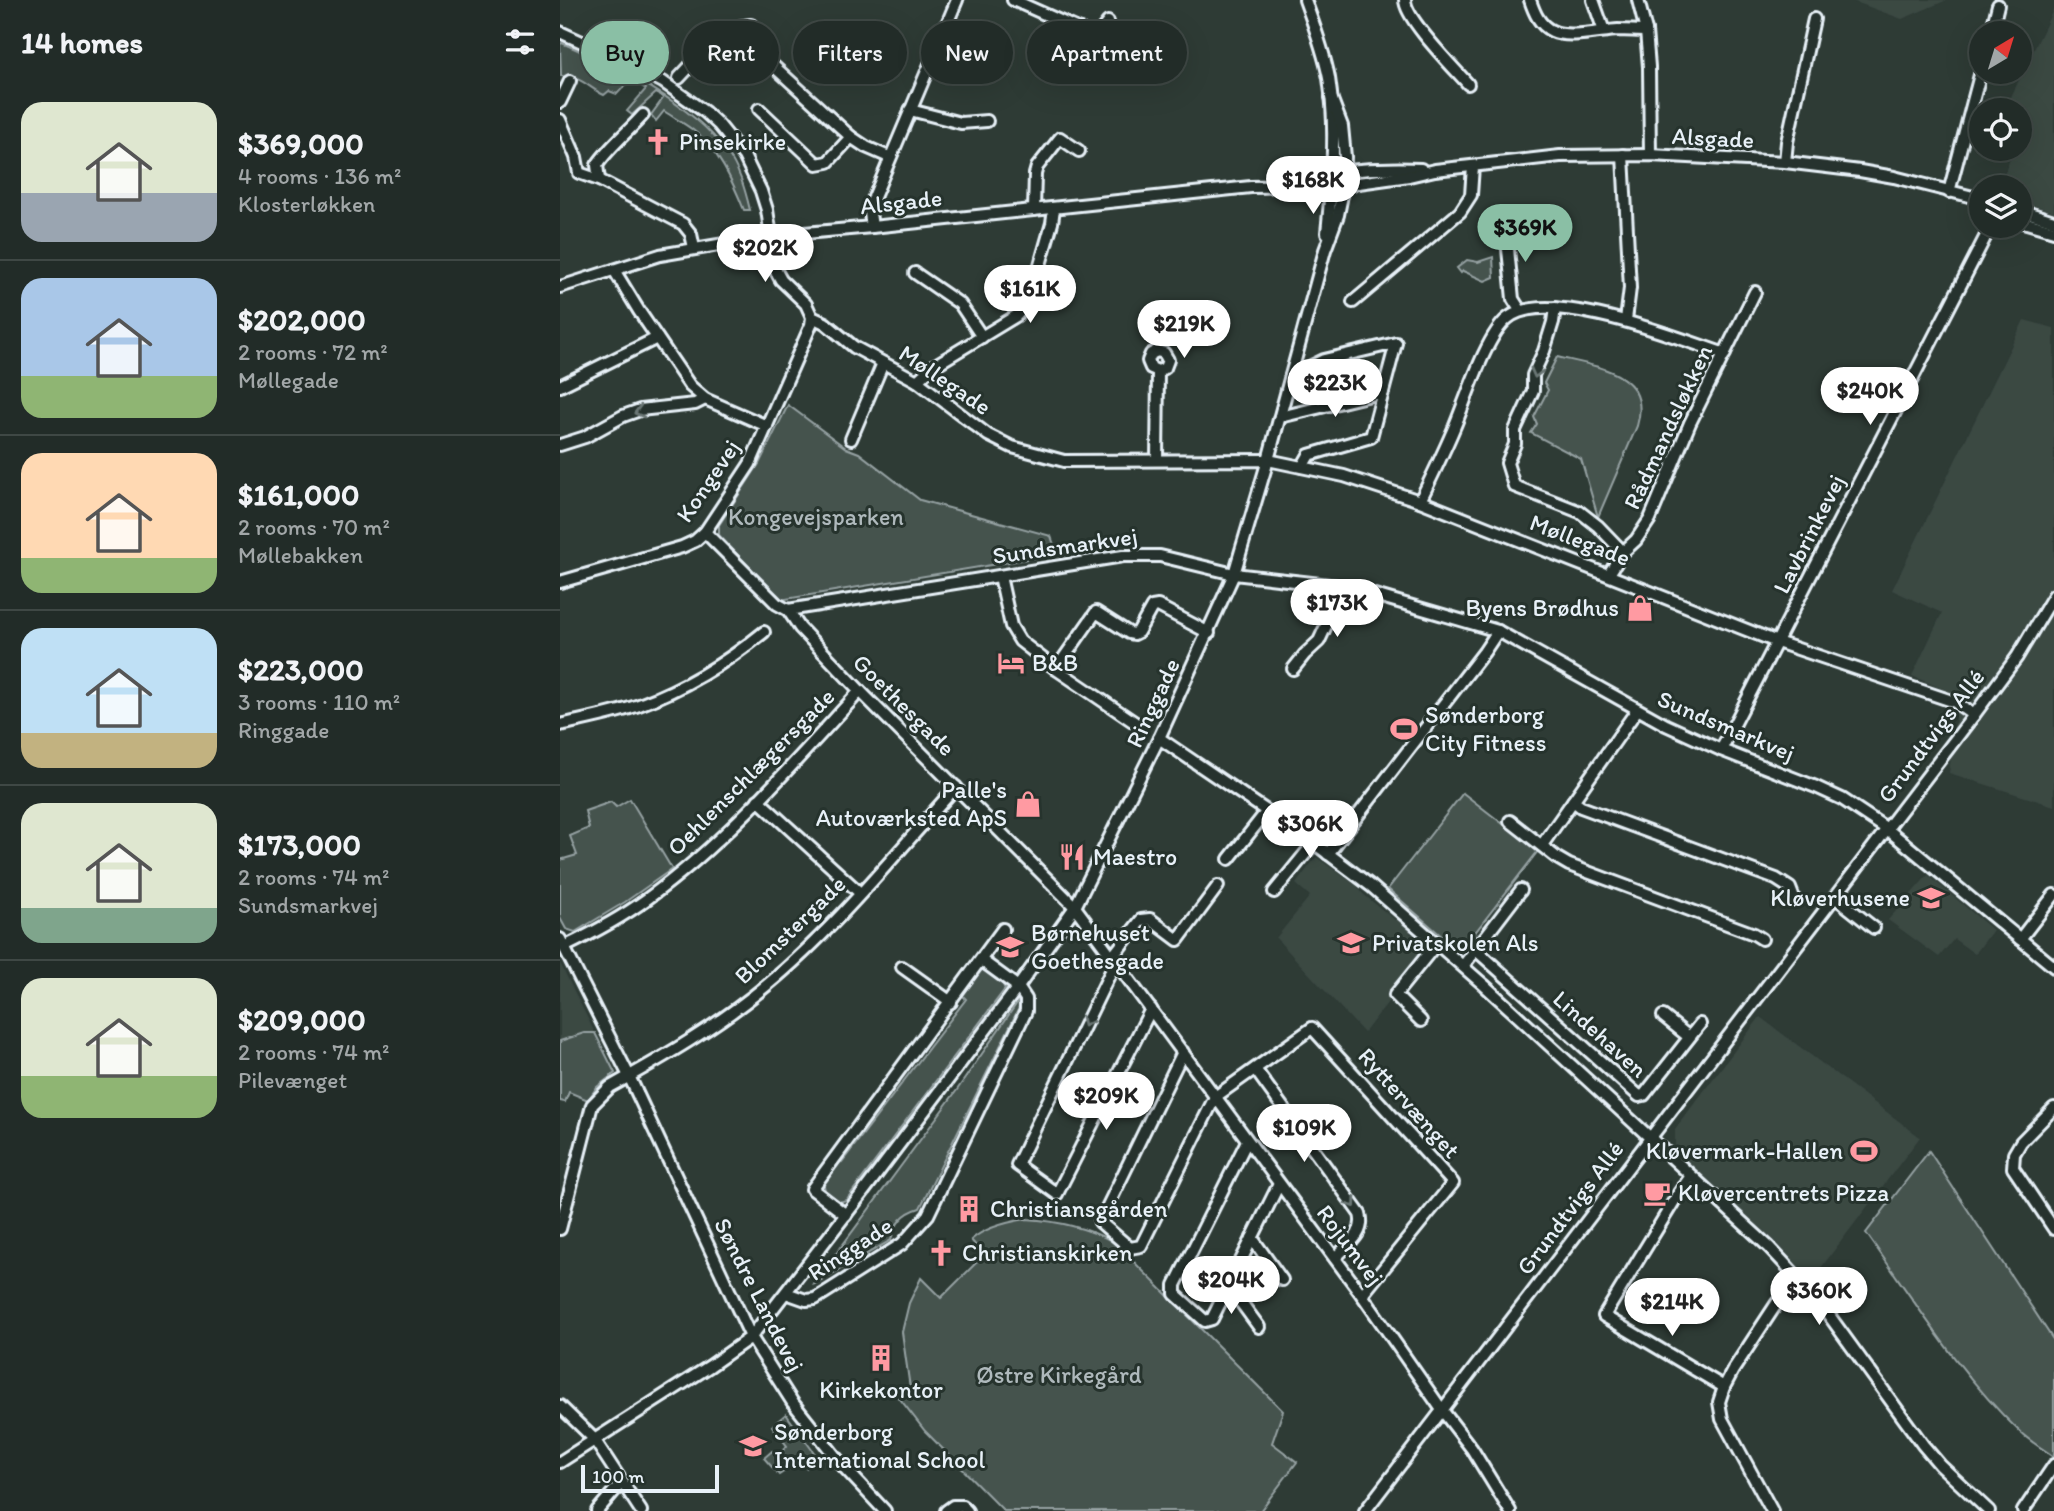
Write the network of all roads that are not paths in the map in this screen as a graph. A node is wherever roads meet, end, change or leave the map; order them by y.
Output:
1 (957, 0) edge
2 (1013, 0) edge
3 (1306, 0) edge
4 (1405, 0) edge
5 (1530, 0) edge
6 (1593, 0) edge
7 (1639, 0) edge
8 (1998, 5) dead end
9 (1814, 19) dead end
10 (1061, 21) edge
11 (1994, 21) edge
12 (1646, 31) junction
13 (560, 32) edge
14 (1604, 32) junction
15 (779, 71) edge
16 (683, 73) edge
17 (678, 78) dead end
18 (570, 81) dead end
19 (1468, 84) dead end
20 (1978, 84) edge
21 (560, 102) edge
22 (759, 109) dead end
23 (909, 110) junction
24 (643, 115) dead end
25 (560, 120) edge
26 (987, 121) dead end
27 (851, 137) junction
28 (1079, 151) dead end
29 (1623, 155) junction
30 (1650, 155) junction
31 (889, 157) junction
32 (1785, 162) junction
33 (1473, 166) junction
34 (1435, 170) junction
35 (1339, 172) junction
36 (599, 180) junction
37 (1338, 186) junction
38 (1251, 187) junction
39 (1949, 192) junction
40 (1969, 197) edge
41 (1969, 201) edge
42 (1054, 208) junction
43 (1034, 210) junction
44 (2032, 214) edge
45 (2054, 221) edge
46 (2032, 225) edge
47 (872, 227) junction
48 (1503, 231) dead end
49 (2054, 231) edge
50 (771, 236) junction
51 (1985, 238) edge
52 (694, 248) junction
53 (614, 270) junction
54 (915, 273) dead end
55 (560, 287) edge
56 (1755, 292) dead end
57 (1353, 302) dead end
58 (1555, 308) junction
59 (1520, 310) junction
60 (812, 317) junction
61 (1626, 320) junction
62 (657, 338) junction
63 (982, 338) junction
64 (1725, 354) junction
65 (883, 363) junction
66 (1158, 371) dead end
67 (1291, 376) junction
68 (916, 381) junction
69 (560, 386) edge
70 (1383, 392) junction
71 (705, 400) junction
72 (1280, 416) junction
73 (767, 426) junction
74 (851, 439) dead end
75 (560, 445) edge
76 (1157, 460) junction
77 (1268, 460) junction
78 (1301, 467) junction
79 (1420, 501) junction
80 (705, 532) junction
81 (1623, 552) junction
82 (1234, 574) junction
83 (1609, 574) junction
84 (1000, 576) junction
85 (560, 582) edge
86 (1348, 587) junction
87 (2054, 595) edge
88 (788, 610) junction
89 (1498, 631) junction
90 (764, 632) dead end
91 (1209, 633) junction
92 (1777, 642) junction
93 (1056, 668) junction
94 (1293, 669) dead end
95 (860, 691) junction
96 (1637, 710) junction
97 (1974, 715) junction
98 (560, 725) edge
99 (1140, 726) dead end
100 (1159, 738) junction
101 (1721, 750) junction
102 (956, 787) junction
103 (758, 800) junction
104 (1573, 801) junction
105 (1267, 811) junction
106 (1510, 821) dead end
107 (1887, 829) junction
108 (1314, 843) junction
109 (1542, 845) junction
110 (1328, 854) junction
111 (1229, 859) dead end
112 (1218, 886) dead end
113 (1521, 890) dead end
114 (1274, 892) dead end
115 (860, 893) junction
116 (2054, 895) edge
117 (1835, 897) junction
118 (1795, 901) dead end
119 (1075, 906) junction
120 (1874, 928) dead end
121 (1003, 929) dead end
122 (1762, 939) dead end
123 (2020, 939) junction
124 (562, 943) edge
125 (1437, 943) junction
126 (1475, 949) junction
127 (1114, 959) junction
128 (981, 960) junction
129 (1463, 965) junction
130 (902, 967) dead end
131 (2054, 967) edge
132 (1018, 987) junction
133 (951, 1002) junction
134 (1151, 1009) junction
135 (1663, 1016) dead end
136 (1421, 1021) dead end
137 (1700, 1024) dead end
138 (1689, 1037) junction
139 (1183, 1052) junction
140 (1255, 1069) junction
141 (629, 1076) junction
142 (1214, 1097) junction
143 (2054, 1108) edge
144 (1650, 1138) junction
145 (1247, 1141) junction
146 (1691, 1176) junction
147 (1279, 1185) junction
148 (846, 1215) junction
149 (560, 1229) edge
150 (2054, 1229) edge
151 (1252, 1238) junction
152 (1335, 1258) junction
153 (1282, 1280) dead end
154 (1802, 1280) junction
155 (1229, 1286) junction
156 (786, 1293) junction
157 (1363, 1295) junction
158 (1259, 1327) dead end
159 (751, 1337) junction
160 (1724, 1387) junction
161 (560, 1406) edge
162 (1442, 1410) junction
163 (594, 1440) junction
164 (560, 1462) edge
165 (2054, 1465) edge
166 (622, 1482) junction
167 (597, 1511) edge
168 (641, 1511) edge
169 (885, 1511) edge
170 (946, 1511) edge
171 (967, 1511) edge
172 (1365, 1511) edge
173 (1510, 1511) edge
174 (1772, 1511) edge
175 (1989, 1511) edge
176 (2023, 1511) edge

1 - 23 street
2 - 10 street
3 - 35 street, Ringgade
4 - 19 street
5 - 14 street
6 - 14 street
7 - 12 street
8 - 11 street
9 - 32 street
12 - 14 street
12 - 30 street
13 - 50 street, Møllegade
15 - 27 street
16 - 17 street
18 - 21 street
20 - 39 street
22 - 27 street
23 - 26 street
23 - 31 street
24 - 36 street
25 - 36 street
27 - 31 street
28 - 43 street
29 - 30 street, Alsgade
29 - 33 street, Alsgade
29 - 61 street
30 - 32 street, Alsgade
31 - 47 street
32 - 39 street, Alsgade
33 - 34 street, Alsgade
33 - 57 street
34 - 35 street, Alsgade
34 - 37 street, Alsgade
35 - 37 street, Ringgade
35 - 38 street, Alsgade
36 - 52 street
37 - 38 street, Alsgade
37 - 67 street, Ringgade
38 - 42 street, Alsgade
39 - 40 street, Alsgade
39 - 41 street, Alsgade
42 - 43 street, Alsgade
42 - 63 street
43 - 47 street, Alsgade
44 - 45 street
46 - 49 street
47 - 50 street, Alsgade
48 - 59 street
50 - 52 street, Alsgade
50 - 60 street, Møllegade
51 - 92 street, Lavbrinkevej
52 - 53 street, Alsgade
53 - 55 street, Alsgade
53 - 62 street
54 - 63 street
56 - 64 street, Rådmandsløkken
58 - 59 street
58 - 61 street
58 -> 81 street
59 - 79 street
60 - 65 street, Møllegade
60 - 73 street, Kongevej
61 - 64 street
62 - 69 street
62 - 71 street
63 - 68 street
64 - 81 street, Rådmandsløkken
65 - 68 street, Møllegade
65 - 74 street
66 - 76 street
67 - 70 street
67 - 72 street, Ringgade
68 - 76 street, Møllegade
70 - 72 street
70 - 78 street
71 - 73 street
71 -> 75 street
72 - 77 street, Ringgade
73 - 80 street, Kongevej
76 - 77 street, Møllegade
77 - 78 street, Møllegade
77 - 82 street, Ringgade
78 - 79 street, Møllegade
79 - 83 street, Møllegade
80 - 85 street, Kongevej
80 - 88 street, Goethesgade
81 - 83 street, Rådmandsløkken
82 - 84 street, Sundsmarkvej
82 - 86 street, Sundsmarkvej
82 - 91 street, Ringgade
83 - 92 street, Møllegade
84 - 88 street, Sundsmarkvej
84 - 93 street
86 - 89 street, Sundsmarkvej
86 - 94 street
87 - 97 street, Grundtvigs Allé
88 - 95 street, Goethesgade
89 - 96 street, Sundsmarkvej
89 - 110 street
90 - 98 street
91 - 93 street
91 - 100 street, Ringgade
92 - 97 street, Møllegade
92 - 101 street, Lavbrinkevej
93 - 99 street
95 - 102 street, Goethesgade
95 - 103 street, Oehlenschlægersgade
96 - 101 street, Sundsmarkvej
96 - 104 street
97 - 107 street, Grundtvigs Allé
100 - 105 street
100 - 119 street, Ringgade
101 - 107 street, Sundsmarkvej
102 - 115 street, Blomstergade
102 - 119 street, Goethesgade
103 - 115 street
103 - 124 street, Oehlenschlægersgade
104 - 109 street
104 - 118 street
105 - 108 street
105 - 111 street
106 - 109 street
107 - 117 street, Grundtvigs Allé
107 - 123 street, Sundsmarkvej
108 - 110 street
108 - 114 street
109 - 122 street
110 - 125 street
112 - 127 street
113 - 126 street
115 - 141 street, Blomstergade
116 - 123 street
117 - 120 street
117 - 144 street, Grundtvigs Allé
119 - 127 street, Rojumvej
119 - 132 street, Ringgade
121 - 128 street, Ringgade
123 - 131 street, Sundsmarkvej
124 - 141 street, Søndre Landevej
125 - 129 street
125 - 136 street
126 - 129 street
126 - 138 street, Lindehaven
127 - 134 street, Rojumvej
127 -> 134 street
128 - 132 street
128 - 133 street, Ringgade
129 - 144 street
130 - 133 street
132 - 148 street, Ringgade
132 - 156 street, Ringgade
133 - 148 street, Ringgade
134 - 139 street, Rojumvej
135 - 138 street
137 - 138 street, Lindehaven
139 - 142 street, Rojumvej
139 - 142 street
140 - 142 street, Ryttervænget
140 -> 152 street
140 - 157 street, Ryttervænget
141 - 149 street, Blomstergade
141 - 159 street, Søndre Landevej
142 - 145 street, Rojumvej
143 - 150 street
144 - 146 street
144 - 162 street, Grundtvigs Allé
145 - 147 street, Rojumvej
145 - 155 street
146 - 154 street
146 - 160 street
147 - 151 street
147 - 152 street, Rojumvej
148 - 156 street, Ringgade
151 - 153 street
151 - 155 street
152 - 157 street, Rojumvej
154 - 160 street
154 - 175 street
155 - 158 street
156 - 159 street, Ringgade
157 - 162 street, Rojumvej
159 - 163 street, Ringgade
159 - 169 street, Søndre Landevej
160 - 174 street
161 - 163 street
162 - 172 street, Grundtvigs Allé
162 - 173 street, Rojumvej
163 - 164 street, Ringgade
163 - 166 street
165 - 176 street
166 - 167 street
166 - 168 street
170 - 171 street

